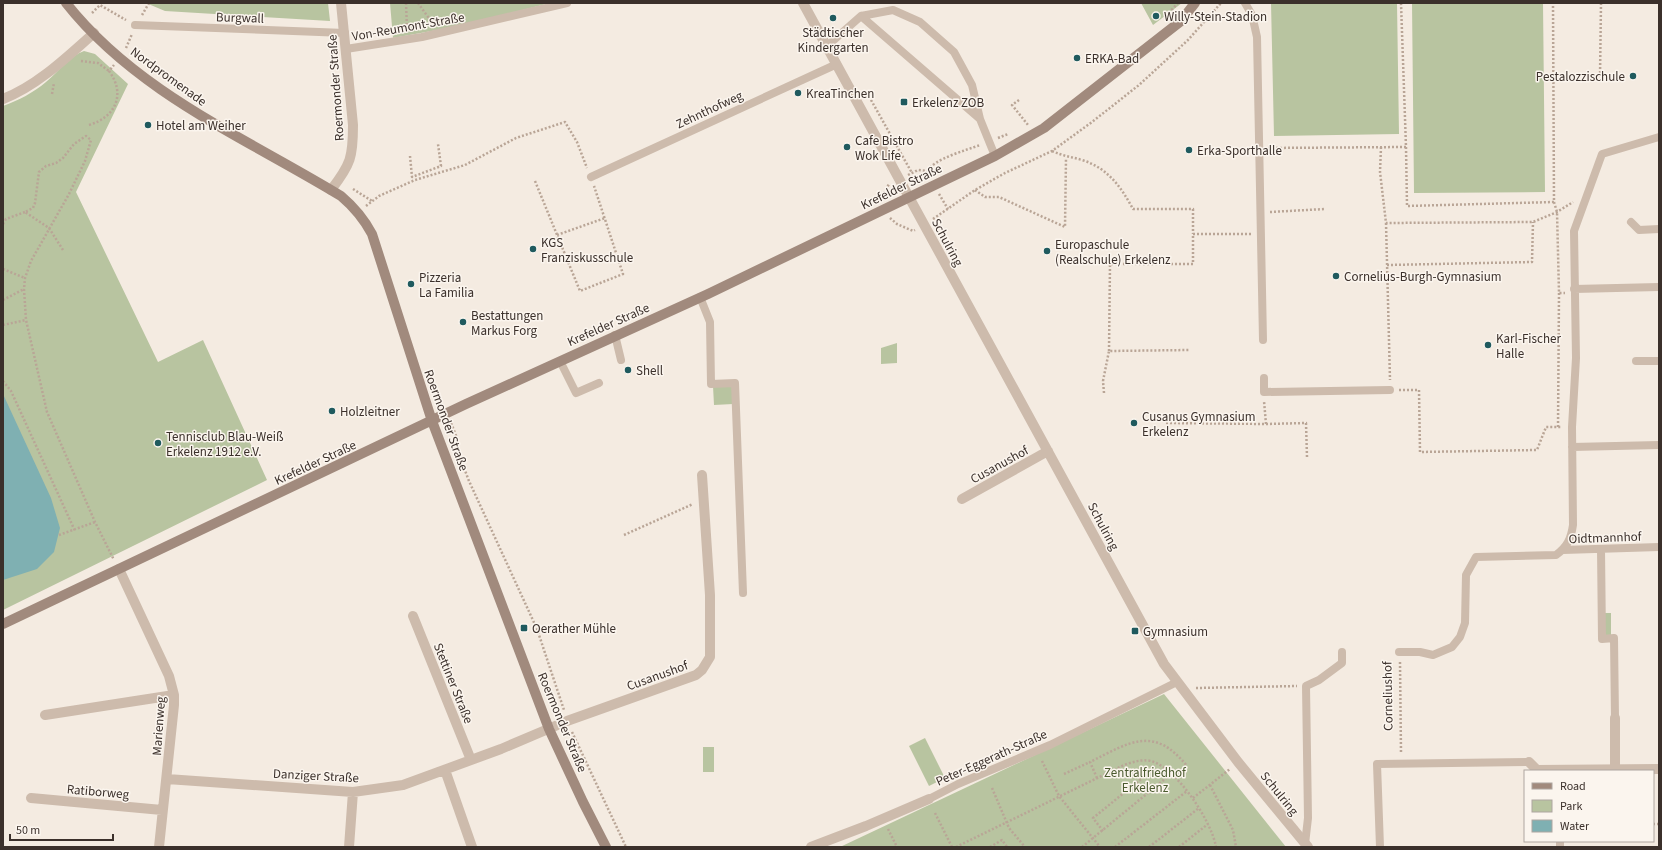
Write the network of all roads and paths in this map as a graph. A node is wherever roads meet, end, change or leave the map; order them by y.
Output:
1 (66, 3) edge
2 (341, 3) edge
3 (406, 3) edge
4 (418, 3) edge
5 (567, 3) edge
6 (803, 3) edge
7 (1178, 3) edge
8 (1195, 3) edge
9 (1221, 3) edge
10 (1245, 3) edge
11 (1401, 3) edge
12 (1553, 3) edge
13 (1601, 3) edge
14 (92, 13) dead end
15 (862, 16) junction
16 (1164, 20) dead end
17 (135, 25) junction
18 (94, 33) junction
19 (345, 33) junction
20 (439, 33) junction
21 (408, 40) junction
22 (827, 46) junction
23 (126, 48) dead end
24 (346, 49) junction
25 (79, 61) dead end
26 (837, 64) junction
27 (109, 71) dead end
28 (1600, 78) dead end
29 (55, 79) dead end
30 (52, 94) dead end
31 (3, 99) edge
32 (1019, 100) dead end
33 (980, 119) junction
34 (1032, 123) dead end
35 (1028, 125) junction
36 (1022, 128) dead end
37 (1015, 131) dead end
38 (1659, 137) edge
39 (988, 142) junction
40 (438, 144) dead end
41 (1381, 147) junction
42 (1406, 147) junction
43 (1259, 148) junction
44 (1052, 151) junction
45 (410, 156) dead end
46 (995, 156) junction
47 (1066, 158) junction
48 (928, 172) dead end
49 (591, 177) junction
50 (536, 181) dead end
51 (331, 190) junction
52 (975, 190) junction
53 (908, 197) junction
54 (1585, 198) junction
55 (1554, 202) junction
56 (948, 209) dead end
57 (1325, 209) dead end
58 (25, 212) junction
59 (1260, 212) junction
60 (1557, 212) junction
61 (358, 213) junction
62 (605, 218) junction
63 (1533, 222) junction
64 (1631, 222) dead end
65 (1386, 223) junction
66 (3, 224) edge
67 (49, 228) junction
68 (1659, 229) edge
69 (1193, 234) junction
70 (1260, 234) junction
71 (557, 235) junction
72 (63, 250) dead end
73 (1387, 265) junction
74 (3, 269) edge
75 (25, 278) junction
76 (1659, 287) edge
77 (24, 289) junction
78 (1574, 291) junction
79 (1559, 293) junction
80 (700, 297) junction
81 (3, 300) edge
82 (26, 320) junction
83 (3, 325) edge
84 (614, 335) junction
85 (1263, 340) dead end
86 (1190, 350) dead end
87 (1110, 351) junction
88 (560, 360) junction
89 (621, 360) dead end
90 (1636, 361) dead end
91 (1659, 361) edge
92 (1264, 378) dead end
93 (3, 381) edge
94 (598, 383) dead end
95 (1390, 390) junction
96 (1264, 392) junction
97 (1104, 393) dead end
98 (447, 414) junction
99 (432, 422) junction
100 (1166, 424) dead end
101 (1266, 424) junction
102 (1659, 445) edge
103 (1572, 447) junction
104 (1048, 451) junction
105 (1307, 457) dead end
106 (702, 475) dead end
107 (962, 499) dead end
108 (704, 500) junction
109 (95, 522) junction
110 (75, 531) junction
111 (59, 535) dead end
112 (624, 535) dead end
113 (1659, 548) edge
114 (1601, 549) junction
115 (1563, 550) junction
116 (119, 569) junction
117 (743, 593) dead end
118 (413, 616) dead end
119 (3, 624) edge
120 (1342, 652) dead end
121 (1399, 652) joint
122 (1177, 682) junction
123 (1306, 686) junction
124 (174, 694) junction
125 (1185, 694) junction
126 (45, 715) dead end
127 (1615, 718) joint
128 (567, 721) junction
129 (549, 729) junction
130 (471, 760) junction
131 (1042, 761) dead end
132 (1090, 762) junction
133 (1238, 762) junction
134 (1529, 762) joint
135 (1401, 764) junction
136 (1187, 766) dead end
137 (1615, 769) junction
138 (1659, 769) edge
139 (445, 770) junction
140 (1537, 770) edge
141 (1587, 770) edge
142 (1064, 774) dead end
143 (1171, 774) junction
144 (1146, 775) dead end
145 (1097, 778) junction
146 (167, 779) junction
147 (1210, 785) junction
148 (992, 788) dead end
149 (1187, 791) junction
150 (353, 792) junction
151 (1059, 796) junction
152 (31, 798) dead end
153 (1193, 798) junction
154 (929, 799) joint
155 (1199, 808) junction
156 (162, 810) junction
157 (934, 813) dead end
158 (1008, 822) junction
159 (1208, 824) junction
160 (1104, 831) junction
161 (882, 832) dead end
162 (1093, 838) junction
163 (1305, 846) edge
164 (158, 847) edge
165 (348, 847) edge
166 (472, 847) edge
167 (606, 847) edge
168 (626, 847) edge
169 (811, 847) edge
170 (897, 847) edge
171 (952, 847) edge
172 (956, 847) edge
173 (990, 847) edge
174 (1007, 847) edge
175 (1025, 847) edge
176 (1082, 847) edge
177 (1100, 847) edge
178 (1115, 847) edge
179 (1149, 847) edge
180 (1179, 847) edge
181 (1216, 847) edge
182 (1237, 847) edge
183 (1380, 847) edge

1 - 18 main road, Nordpromenade
2 - 19 street, Roermonder Straße
3 - 21 path
4 - 20 path
5 - 20 lane, Von-Reumont-Straße
6 - 22 street
7 - 16 path
8 - 46 main road, Krefelder Straße
9 - 44 path
10 - 43 lane
11 - 42 path
12 - 55 path
13 - 28 path
14 - 17 path
15 - 22 lane
15 - 33 lane
15 - 33 lane
17 - 19 lane, Burgwall
17 - 23 path
18 - 31 street
18 - 51 main road, Nordpromenade
19 - 24 street, Roermonder Straße
20 - 21 lane, Von-Reumont-Straße
21 - 24 lane, Von-Reumont-Straße
22 - 26 street
24 - 51 street, Roermonder Straße
25 - 27 path
26 - 49 lane, Zehnthofweg
26 - 53 street
29 - 30 path
32 - 35 path
33 - 39 lane
34 - 35 path
35 - 36 path
37 - 39 path
38 - 54 lane, Oidtmannhof
39 - 46 lane
39 - 48 path
40 - 45 path
41 - 42 path
41 - 43 path
41 - 65 path
42 - 55 path
43 - 59 lane
44 - 47 path
44 - 52 path
46 - 53 main road, Krefelder Straße
47 - 52 path
47 - 69 path
49 - 61 path
49 - 62 path
50 - 71 path
51 - 61 main road, Roermonder Straße
52 - 56 path
53 - 80 main road, Krefelder Straße
53 - 104 street, Schulring
54 - 60 path
54 - 78 lane, Oidtmannhof
55 - 60 path
57 - 59 path
58 - 66 path
58 - 67 path
58 - 67 path
59 - 70 lane
60 - 63 path
60 - 79 path
61 - 99 main road, Roermonder Straße
62 - 71 path
62 - 71 path
63 - 65 path
63 - 73 path
64 - 68 lane
65 - 73 path
67 - 72 path
67 - 75 path
69 - 70 path
69 - 87 path
70 - 85 lane
73 - 95 path
74 - 75 path
75 - 77 path
76 - 78 lane
77 - 81 path
77 - 82 path
78 - 79 path
78 - 103 lane, Oidtmannhof
79 - 95 path
80 - 84 main road, Krefelder Straße
80 - 117 lane
82 - 83 path
82 - 109 path
84 - 88 main road, Krefelder Straße
84 - 89 lane
86 - 87 path
87 - 97 path
88 - 94 lane
88 - 98 main road, Krefelder Straße
90 - 91 lane
92 - 96 lane
93 - 110 path
95 - 96 lane
96 - 101 path
98 - 99 main road, Krefelder Straße
98 - 128 path
99 - 116 main road, Krefelder Straße
99 - 129 main road, Roermonder Straße
100 - 101 path
101 - 105 path
102 - 103 lane
103 - 115 lane, Oidtmannhof
104 - 107 street, Cusanushof
104 - 122 street, Schulring
106 - 108 street, Cusanushof
108 - 112 path
108 - 128 street, Cusanushof
109 - 110 path
109 - 116 path
110 - 111 path
113 - 114 lane, Oidtmannhof
114 - 115 lane, Oidtmannhof
114 - 127 lane
115 - 121 lane, Corneliushof
116 - 119 main road, Krefelder Straße
116 - 124 street, Marienweg
118 - 130 street, Stettiner Straße
120 - 123 lane
121 - 135 path, Corneliushof
122 - 125 street, Schulring
122 - 154 lane, Peter-Eggerath-Straße
123 - 125 path
123 - 163 lane
124 - 126 street
124 - 146 street, Marienweg
125 - 133 street, Schulring
127 - 137 street
128 - 129 street, Cusanushof
128 - 168 path
129 - 130 street, Danziger Straße
129 - 167 main road, Roermonder Straße
130 - 139 street, Danziger Straße
131 - 151 path
132 - 136 path
132 - 142 path
132 - 145 path
133 - 147 path
133 - 163 street, Schulring
134 - 135 lane
134 - 140 street
135 - 183 lane
137 - 138 street
137 - 141 street
139 - 150 street, Danziger Straße
139 - 166 street
143 - 145 path
143 - 149 path
143 - 160 path
144 - 160 path
145 - 151 path
146 - 150 street, Danziger Straße
146 - 156 street, Marienweg
147 - 153 path
147 - 182 path
148 - 158 path
149 - 153 path
149 - 178 path
150 - 165 street
151 - 158 path
151 - 162 path
152 - 156 street, Ratiborweg
153 - 155 path
154 - 169 street, Peter-Eggerath-Straße
155 - 159 path
155 - 179 path
156 - 164 street, Marienweg
157 - 171 path
158 - 172 path
158 - 175 path
159 - 180 path
159 - 181 path
160 - 162 path
161 - 170 path
162 - 176 path
162 - 177 path
173 - 174 path

